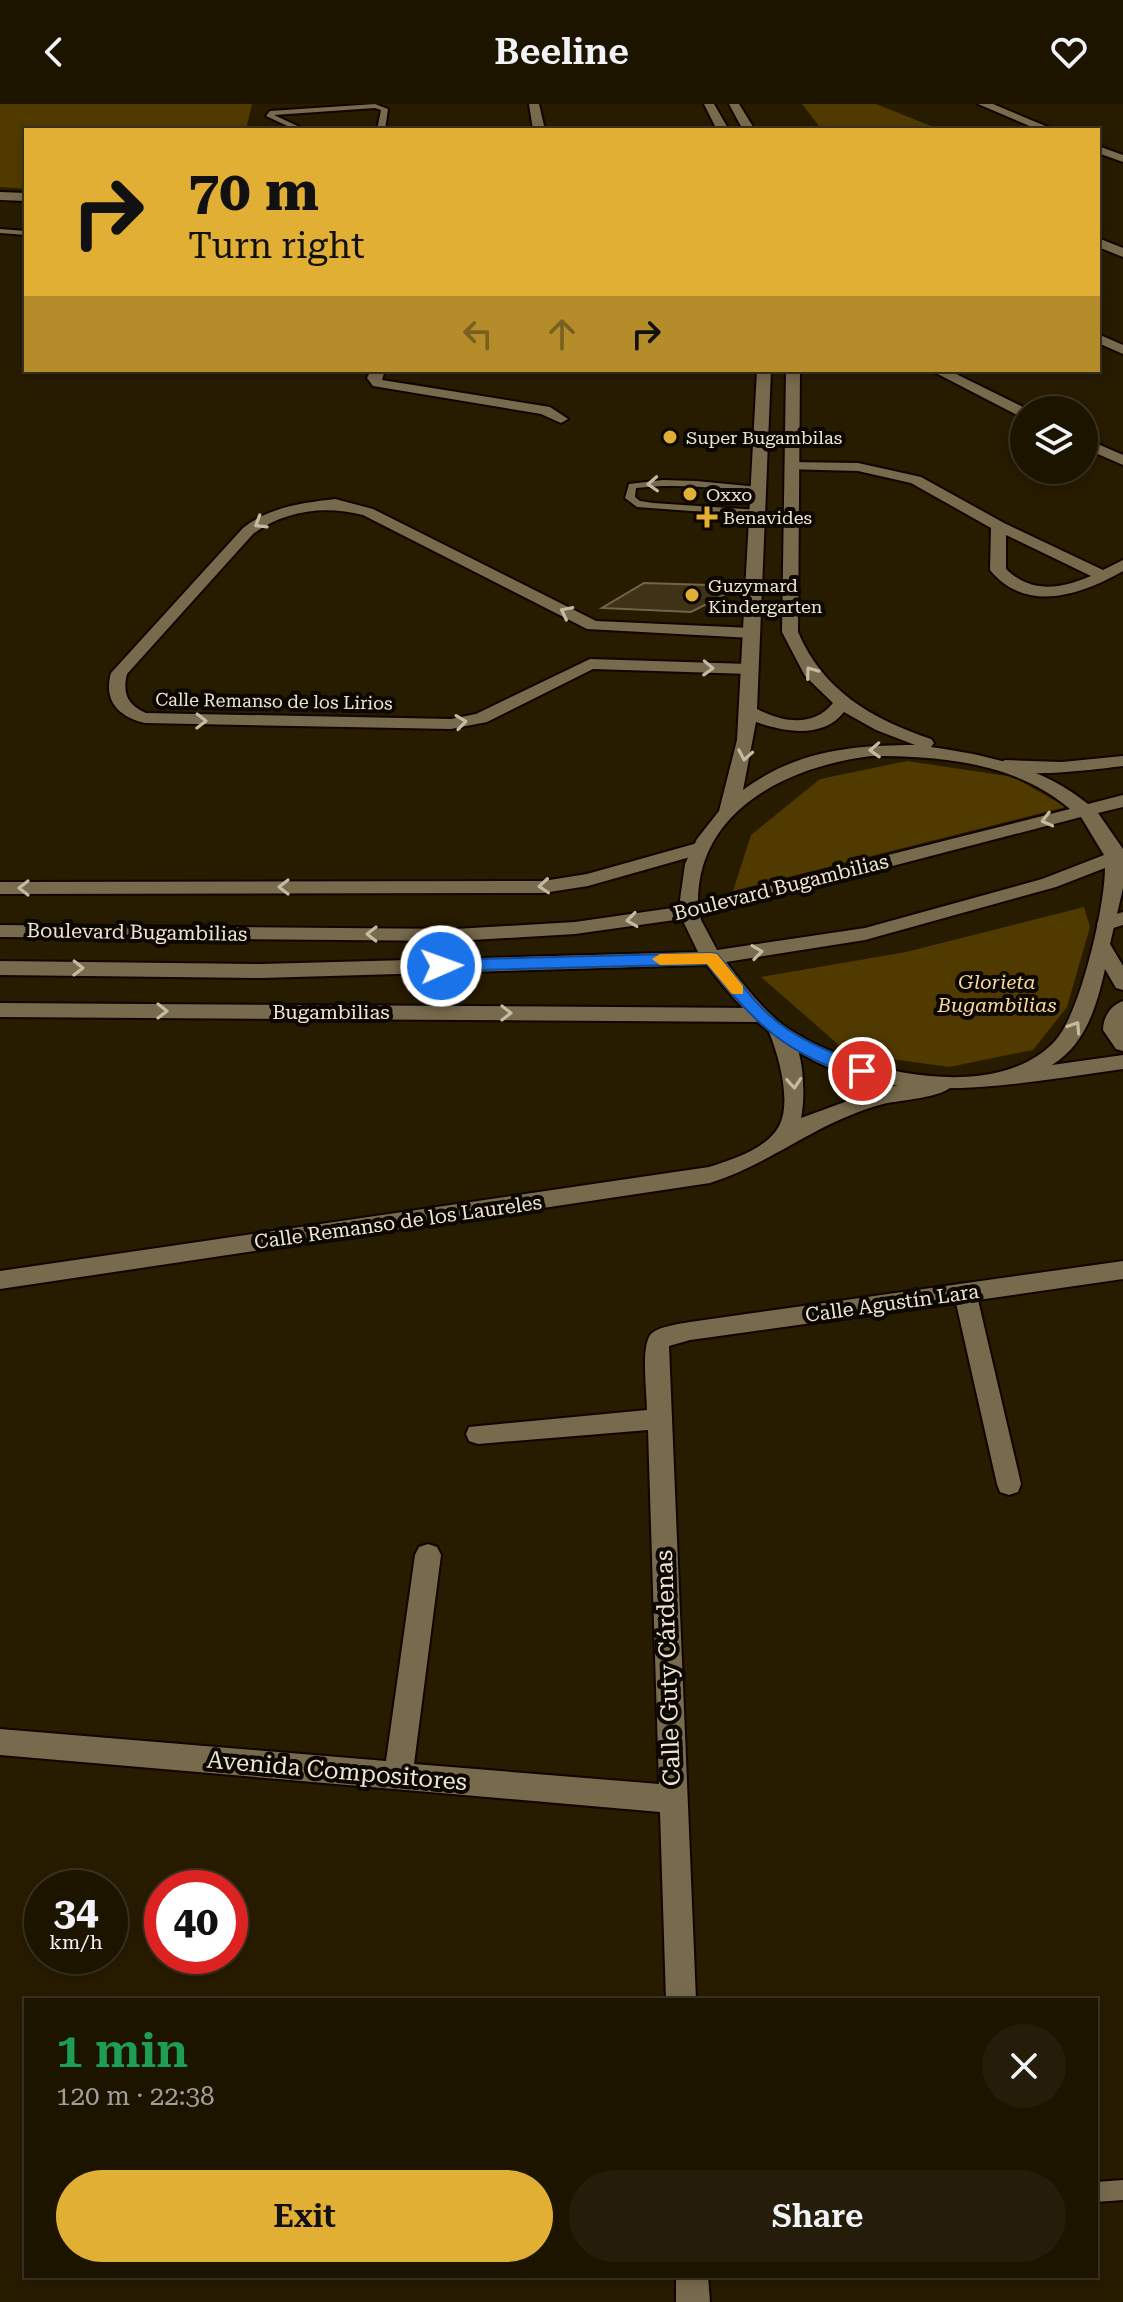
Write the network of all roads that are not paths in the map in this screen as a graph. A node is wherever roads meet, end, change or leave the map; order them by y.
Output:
1 (534, 104) edge
2 (709, 104) edge
3 (734, 104) edge
4 (983, 104) edge
5 (297, 128) edge
6 (381, 128) edge
7 (539, 128) edge
8 (722, 128) edge
9 (748, 128) edge
10 (1044, 128) edge
11 (1100, 150) edge
12 (1123, 159) edge
13 (0, 196) edge
14 (24, 197) edge
15 (0, 231) edge
16 (24, 233) edge
17 (1100, 243) edge
18 (1123, 253) edge
19 (1100, 339) edge
20 (1123, 350) edge
21 (377, 372) edge
22 (764, 372) edge
23 (793, 372) edge
24 (941, 372) edge
25 (1010, 406) edge
26 (561, 419) dead end
27 (1098, 449) edge
28 (1123, 461) edge
29 (790, 466) junction
30 (759, 490) junction
31 (758, 513) junction
32 (999, 526) junction
33 (1123, 565) edge
34 (1104, 576) junction
35 (752, 633) junction
36 (592, 645) junction
37 (749, 669) junction
38 (841, 704) junction
39 (751, 713) junction
40 (976, 758) junction
41 (1123, 761) edge
42 (1005, 765) junction
43 (1123, 801) edge
44 (726, 810) junction
45 (1085, 810) junction
46 (701, 848) junction
47 (1119, 856) edge
48 (0, 888) edge
49 (689, 912) junction
50 (1115, 921) edge
51 (0, 931) edge
52 (1101, 945) junction
53 (711, 958) junction
54 (0, 968) edge
55 (1123, 983) edge
56 (1123, 1008) edge
57 (0, 1010) edge
58 (758, 1015) junction
59 (779, 1032) junction
60 (1123, 1044) edge
61 (1123, 1062) edge
62 (1016, 1075) junction
63 (942, 1085) junction
64 (786, 1135) junction
65 (1123, 1270) edge
66 (0, 1280) edge
67 (965, 1293) junction
68 (662, 1338) joint
69 (658, 1419) junction
70 (478, 1434) dead end
71 (1009, 1484) dead end
72 (428, 1555) dead end
73 (0, 1742) edge
74 (398, 1776) junction
75 (673, 1799) junction
76 (681, 1998) edge
77 (1123, 2190) edge
78 (1098, 2192) edge
79 (692, 2278) edge
80 (693, 2302) edge

1 - 7 street
2 - 8 street
3 - 9 street
4 - 10 street
5 - 6 lane
11 - 12 street
13 - 14 street
15 - 16 lane
17 - 18 street
19 - 20 street
21 - 26 street
22 - 30 street
23 - 29 street
24 - 25 street
27 - 28 street
29 - 32 street
38 -> 29 street
30 - 31 street
30 -> 31 lane
31 - 35 street
32 - 34 street
32 - 34 street
33 - 34 street
35 - 36 street, Calle Remanso de los Lirios
35 - 37 street
36 -> 36 street, Calle Remanso de los Lirios
36 -> 37 street, Calle Remanso de los Lirios
37 - 39 street
38 - 39 street
38 - 40 street
39 -> 44 street
40 - 42 street
40 -> 44 street
41 - 42 street
42 - 45 street
43 - 45 street, Boulevard Bugambilias
44 - 46 street
45 - 47 street
45 -> 49 street, Boulevard Bugambilias
46 -> 48 street
46 - 49 street
47 - 50 street
53 -> 47 street, Boulevard Bugambilias
49 -> 51 street, Boulevard Bugambilias
49 - 53 street
50 - 52 street
52 - 55 street
62 -> 52 street
54 -> 53 street, Boulevard Bugambilias
53 - 58 street
56 - 60 street
57 -> 58 street, Bugambilias
58 - 59 street
59 - 63 street
59 -> 64 street
61 - 62 street
62 - 63 street
63 - 64 street, Calle Remanso de los Laureles
64 - 66 street, Calle Remanso de los Laureles
65 - 67 street, Calle Agustín Lara
67 - 68 street, Calle Agustín Lara
67 - 71 street
68 - 69 street, Calle Guty Cárdenas
69 - 70 street
69 - 75 street, Calle Guty Cárdenas
72 - 74 street
73 - 74 street, Avenida Compositores
74 - 75 street, Avenida Compositores
75 - 76 street, Calle Guty Cárdenas
77 - 78 lane
79 - 80 street

